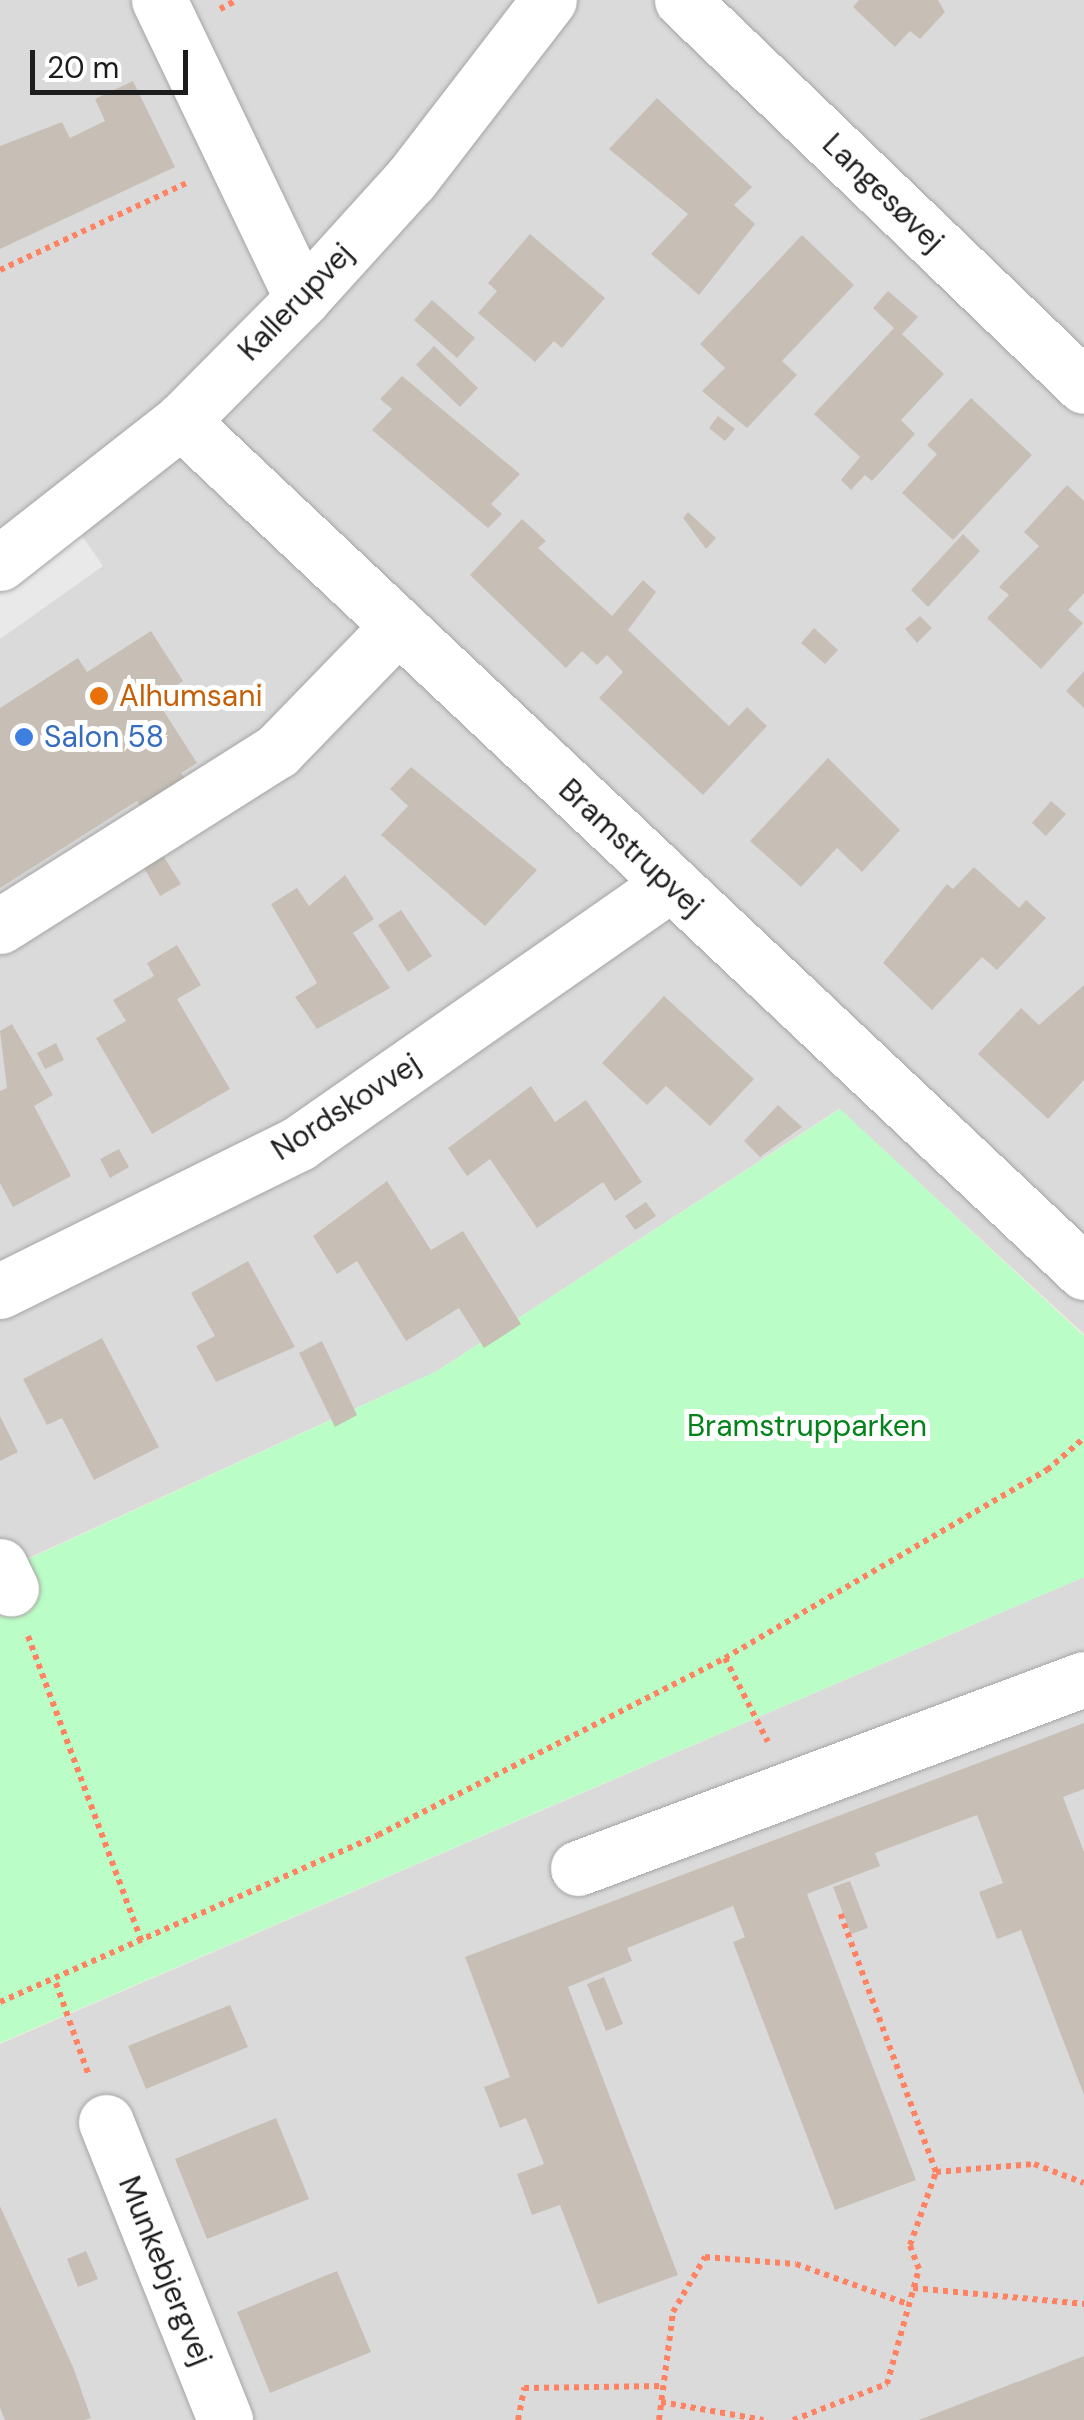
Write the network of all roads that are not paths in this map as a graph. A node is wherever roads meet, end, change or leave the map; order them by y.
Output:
1 (159, 0) edge
2 (549, 0) edge
3 (682, 0) edge
4 (302, 299) junction
5 (1084, 386) edge
6 (181, 420) junction
7 (0, 563) edge
8 (397, 627) junction
9 (669, 885) junction
10 (0, 926) edge
11 (1084, 1272) edge
12 (0, 1292) edge
13 (1084, 1678) edge
14 (578, 1868) dead end
15 (106, 2122) road end
16 (225, 2420) edge

1 - 4 street
2 - 4 street, Kallerupvej
3 - 5 street, Langesøvej
4 - 6 street, Kallerupvej
6 - 7 street, Kallerupvej
6 - 8 street, Bramstrupvej
8 - 9 street, Bramstrupvej
8 - 10 street
9 - 11 street, Bramstrupvej
9 - 12 street, Nordskovvej
13 - 14 street
15 - 16 street, Munkebjergvej

